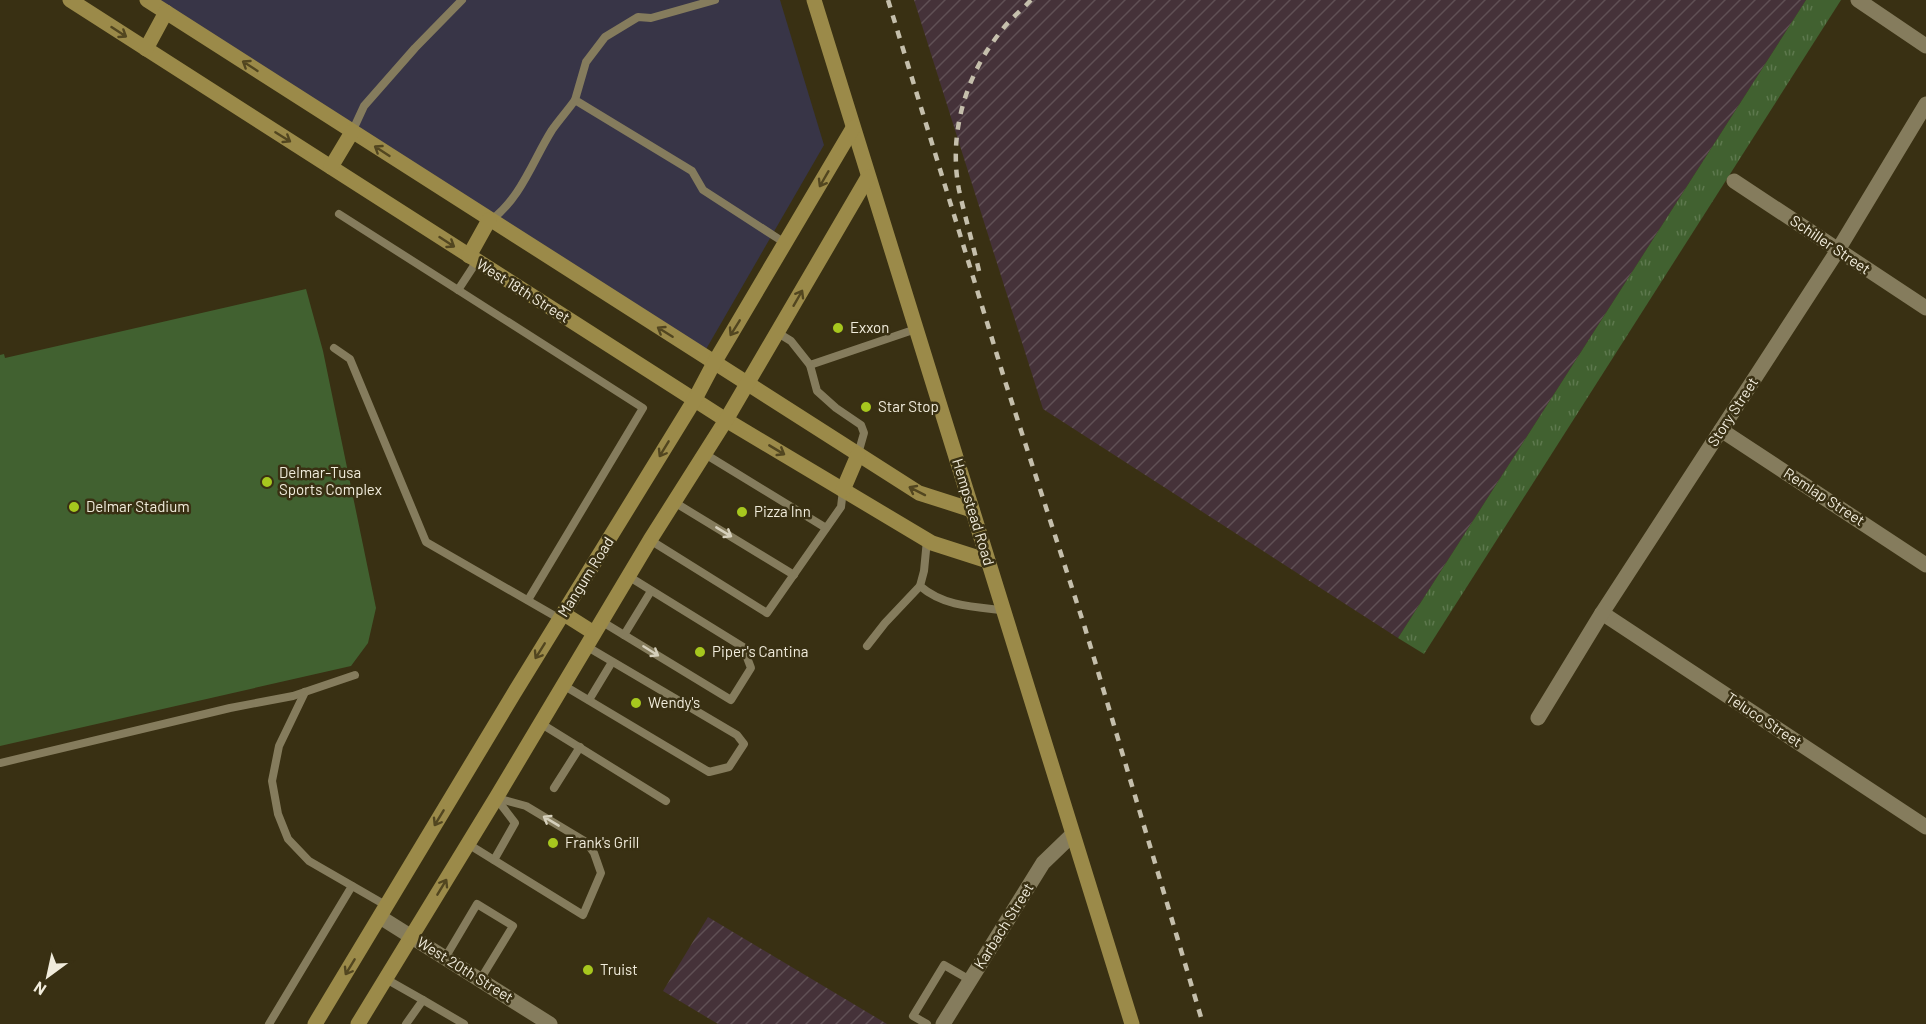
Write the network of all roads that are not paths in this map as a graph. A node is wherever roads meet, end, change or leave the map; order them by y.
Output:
1 (70, 0) edge
2 (147, 0) edge
3 (462, 0) edge
4 (715, 0) edge
5 (814, 0) edge
6 (1858, 0) edge
7 (167, 6) edge
8 (1926, 46) edge
9 (146, 49) junction
10 (575, 100) junction
11 (1926, 104) edge
12 (853, 128) junction
13 (352, 132) junction
14 (331, 167) junction
15 (868, 177) junction
16 (1734, 181) dead end
17 (339, 214) dead end
18 (489, 220) junction
19 (786, 244) junction
20 (1838, 250) junction
21 (473, 259) junction
22 (458, 290) junction
23 (1926, 308) edge
24 (916, 329) junction
25 (778, 333) junction
26 (334, 348) dead end
27 (714, 363) junction
28 (810, 365) junction
29 (748, 384) junction
30 (695, 399) junction
31 (726, 420) junction
32 (1721, 430) junction
33 (705, 454) junction
34 (858, 455) junction
35 (843, 489) junction
36 (674, 502) junction
37 (972, 510) junction
38 (826, 528) junction
39 (650, 540) junction
40 (927, 540) junction
41 (987, 561) junction
42 (1926, 565) edge
43 (794, 575) junction
44 (628, 576) junction
45 (920, 586) junction
46 (651, 591) junction
47 (528, 600) junction
48 (1002, 610) junction
49 (1602, 613) junction
50 (562, 617) junction
51 (594, 633) junction
52 (624, 635) junction
53 (867, 646) dead end
54 (612, 662) junction
55 (356, 675) dead end
56 (563, 685) junction
57 (305, 692) junction
58 (589, 700) junction
59 (1538, 718) dead end
60 (540, 723) junction
61 (580, 747) junction
62 (0, 763) edge
63 (554, 788) dead end
64 (496, 798) junction
65 (666, 801) dead end
66 (1926, 826) edge
67 (1072, 835) junction
68 (468, 844) junction
69 (494, 860) junction
70 (352, 886) junction
71 (383, 911) junction
72 (412, 937) junction
73 (445, 958) junction
74 (386, 979) junction
75 (480, 980) junction
76 (970, 980) junction
77 (423, 1000) junction
78 (269, 1024) edge
79 (315, 1024) edge
80 (358, 1024) edge
81 (406, 1024) edge
82 (464, 1024) edge
83 (550, 1024) edge
84 (927, 1024) edge
85 (943, 1024) edge
86 (1132, 1024) edge

1 -> 9 main road, West 18th Street
2 - 7 main road
3 - 13 lane
4 - 10 lane
5 - 12 main road, Hempstead Road
6 - 8 street
7 - 9 main road
13 -> 7 main road
9 -> 14 main road, West 18th Street
10 - 18 lane
10 - 19 lane
11 - 20 street, Story Street
12 - 15 main road, Hempstead Road
12 -> 19 main road, Mangum Road
13 - 14 main road
18 -> 13 main road
14 -> 21 main road, West 18th Street
15 - 24 main road, Hempstead Road
25 -> 15 main road
16 - 20 street, Schiller Street
17 - 22 lane
18 - 21 main road
27 -> 18 main road
19 -> 27 main road, Mangum Road
20 - 23 street, Schiller Street
20 - 32 street, Story Street
21 - 22 lane
21 - 30 main road, West 18th Street
22 - 47 lane
24 - 28 lane
24 - 37 main road, Hempstead Road
25 - 28 lane
25 - 29 main road
26 - 47 lane
27 - 29 main road
27 - 30 main road, Mangum Road
28 - 34 lane
29 - 31 main road
29 - 34 main road
30 - 31 main road, West 18th Street
30 -> 50 main road, Mangum Road
31 - 33 main road
31 -> 35 main road, West 18th Street
32 - 42 street, Remlap Street
32 - 49 street, Story Street
33 - 36 main road
33 - 38 lane
34 - 35 main road
37 -> 34 main road
35 - 38 lane
35 - 40 main road, West 18th Street
36 - 39 main road
36 -> 43 lane
37 - 41 main road, Hempstead Road
38 - 43 lane
39 - 43 lane
39 - 44 main road
40 - 41 main road, West 18th Street
40 - 45 lane
41 - 48 main road, Hempstead Road
44 - 46 lane
44 - 51 main road
45 - 48 lane
45 - 53 lane
46 - 52 lane
52 -> 46 lane
47 - 50 lane
48 - 67 main road, Hempstead Road
49 - 59 street, Story Street
49 - 66 street, Teluco Street
50 - 51 main road
50 -> 71 main road, Mangum Road
51 - 52 lane
51 - 54 lane
51 - 56 main road
54 - 58 lane
54 - 58 lane
55 - 57 lane
56 - 58 lane
56 - 60 main road
57 - 62 lane
57 - 70 lane
60 - 61 lane
60 - 64 main road
61 - 63 lane
61 - 65 lane
64 - 68 main road
64 - 69 lane
69 -> 64 lane
67 - 76 street, Karbach Street
67 - 86 main road, Hempstead Road
68 - 69 lane
72 -> 68 main road
70 - 71 lane
70 - 78 lane
71 - 72 street, West 20th Street
71 -> 79 main road, Mangum Road
72 - 73 street, West 20th Street
72 - 74 main road
73 - 75 street, West 20th Street
73 - 75 lane
74 - 77 lane
74 - 80 main road
75 - 83 street, West 20th Street
76 - 84 lane
76 - 85 street, Karbach Street
77 - 81 lane
77 - 82 lane

